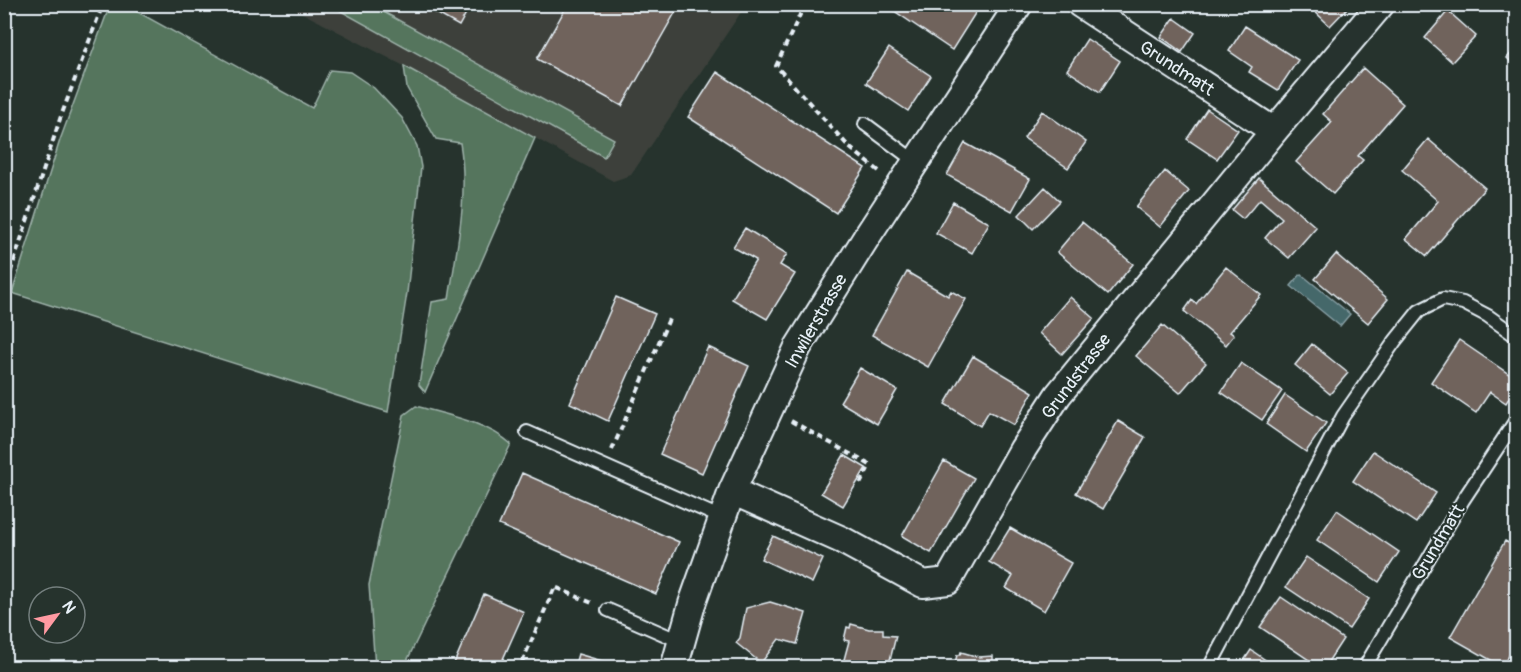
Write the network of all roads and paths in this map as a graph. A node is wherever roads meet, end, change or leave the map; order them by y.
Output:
1 (103, 4) edge
2 (805, 4) edge
3 (1018, 4) edge
4 (1080, 4) edge
5 (1381, 4) edge
6 (865, 124) dead end
7 (1274, 131) junction
8 (916, 162) junction
9 (899, 187) junction
10 (4, 292) edge
11 (669, 319) dead end
12 (1516, 336) edge
13 (769, 409) junction
14 (1516, 420) edge
15 (527, 432) dead end
16 (604, 466) junction
17 (860, 484) dead end
18 (732, 491) junction
19 (722, 518) junction
20 (608, 610) joint
21 (682, 642) junction
22 (522, 662) dead end
23 (674, 668) edge
24 (1209, 668) edge
25 (1364, 668) edge

1 - 10 path
2 - 9 path
3 - 8 street, Inwilerstrasse
4 - 7 street, Grundmatt
5 - 7 street, Grundstrasse
6 - 8 lane
7 - 18 street, Grundstrasse
8 - 9 street, Inwilerstrasse
9 - 13 street, Inwilerstrasse
11 - 16 path
12 - 24 lane
13 - 17 path
13 - 18 street, Inwilerstrasse
14 - 25 lane, Grundmatt
15 - 16 lane
16 - 19 lane
18 - 19 street, Inwilerstrasse
19 - 21 street, Inwilerstrasse
20 - 21 lane
20 - 22 path
21 - 23 street, Inwilerstrasse

